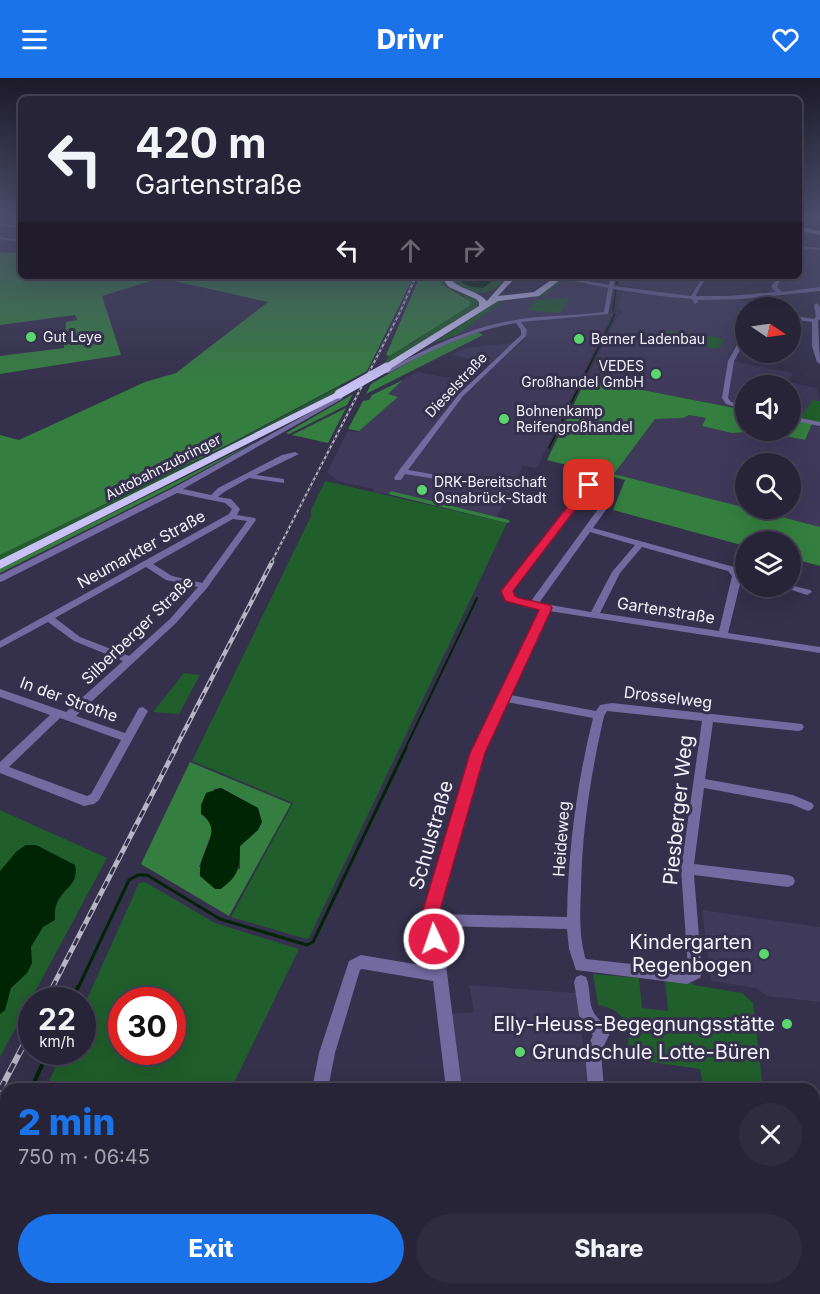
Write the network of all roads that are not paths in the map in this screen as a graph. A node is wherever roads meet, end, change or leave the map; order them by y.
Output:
1 (446, 279) edge
2 (511, 279) edge
3 (554, 279) edge
4 (562, 279) edge
5 (612, 279) edge
6 (704, 279) edge
7 (779, 279) edge
8 (506, 286) junction
9 (611, 286) junction
10 (820, 289) edge
11 (468, 292) junction
12 (780, 293) junction
13 (521, 296) junction
14 (746, 297) edge
15 (735, 298) edge
16 (694, 300) junction
17 (818, 305) dead end
18 (483, 307) junction
19 (801, 319) edge
20 (517, 321) junction
21 (815, 321) junction
22 (735, 354) edge
23 (819, 364) edge
24 (387, 370) junction
25 (339, 396) junction
26 (735, 405) edge
27 (801, 420) edge
28 (820, 424) edge
29 (295, 454) dead end
30 (249, 476) junction
31 (445, 479) dead end
32 (281, 481) dead end
33 (589, 485) dead end
34 (176, 490) junction
35 (212, 498) junction
36 (604, 507) dead end
37 (232, 516) junction
38 (589, 528) junction
39 (639, 545) junction
40 (146, 564) junction
41 (0, 565) edge
42 (735, 572) edge
43 (0, 579) edge
44 (204, 586) junction
45 (801, 590) edge
46 (807, 592) dead end
47 (735, 596) edge
48 (540, 606) junction
49 (595, 614) junction
50 (48, 618) junction
51 (723, 634) junction
52 (0, 645) edge
53 (820, 650) edge
54 (130, 660) junction
55 (1, 694) edge
56 (504, 698) junction
57 (143, 711) dead end
58 (64, 715) junction
59 (598, 716) junction
60 (708, 718) junction
61 (798, 727) dead end
62 (126, 737) junction
63 (0, 768) edge
64 (700, 783) junction
65 (808, 806) dead end
66 (687, 869) junction
67 (788, 881) dead end
68 (431, 920) junction
69 (573, 923) junction
70 (582, 965) joint
71 (438, 975) junction
72 (580, 982) dead end
73 (321, 1083) edge
74 (453, 1083) edge
75 (596, 1083) edge

1 - 11 highway
2 - 8 highway
3 - 13 highway
4 - 9 street
5 - 9 street
6 - 16 street
7 - 12 street
8 - 11 highway
8 - 13 highway
8 - 18 highway
9 - 16 street
9 - 20 street
10 - 12 street
11 - 18 highway
12 - 14 street
13 - 18 highway
15 - 16 street
17 - 21 street
18 - 24 highway
19 - 21 street
20 - 24 street
20 - 31 street, Dieselstraße
21 - 23 street
22 - 26 street
24 - 25 highway, Autobahnzubringer, bridge
25 - 34 street
25 - 41 highway, Autobahnzubringer
27 - 28 street
29 - 30 street
30 - 32 street
30 - 35 street
33 - 48 street, Gartenstraße
34 - 35 street, Neumarkter Straße
34 - 43 street
35 - 37 street, Neumarkter Straße
36 - 38 street, Schulstraße
37 - 40 street, Neumarkter Straße
37 - 44 street, Silberberger Straße
38 - 39 street
38 - 48 street, Schulstraße
39 - 42 street
39 - 49 street
40 - 44 street
40 - 50 street, Neumarkter Straße
44 - 54 street, Silberberger Straße
45 - 46 street
47 - 51 street
48 - 49 street, Gartenstraße
48 - 56 street, Schulstraße
49 - 51 street, Gartenstraße
50 - 52 street, Neumarkter Straße
50 - 54 street
51 - 53 street, Gartenstraße
54 - 58 street, Silberberger Straße
55 - 58 street, In der Strothe
56 - 59 street, Drosselweg
56 - 68 street, Schulstraße
57 - 62 street, In der Strothe
58 - 62 street, In der Strothe
58 - 63 street, Silberberger Straße
59 - 60 street, Drosselweg
59 - 69 street, Heideweg
60 - 61 street, Drosselweg
60 - 64 street, Piesberger Weg
62 - 63 street, In der Strothe
64 - 65 street
64 - 66 street, Piesberger Weg
66 - 67 street
66 - 70 street, Piesberger Weg
68 - 69 street
68 - 71 street, Schulstraße
69 - 70 street, Heideweg
71 - 73 street
71 - 74 street, Schulstraße
72 - 75 street

